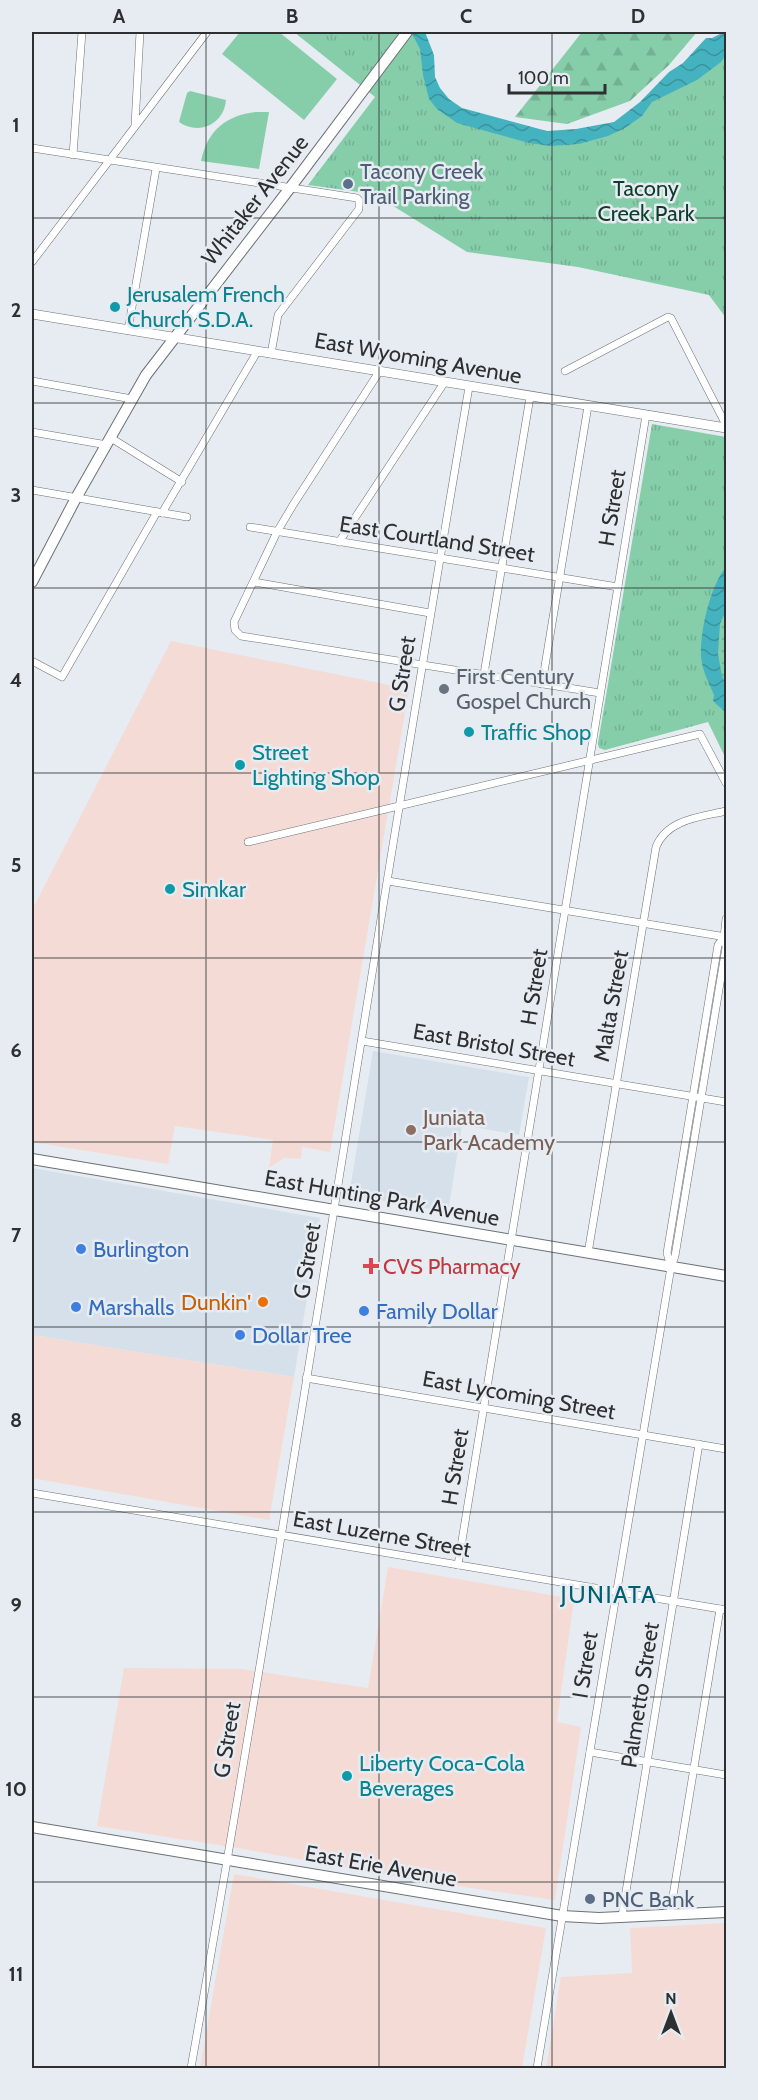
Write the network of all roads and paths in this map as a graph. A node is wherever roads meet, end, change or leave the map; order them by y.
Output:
1 (82, 32) edge
2 (140, 32) edge
3 (207, 32) edge
4 (407, 32) edge
5 (135, 126) junction
6 (32, 148) edge
7 (73, 155) junction
8 (109, 161) junction
9 (156, 169) junction
10 (290, 188) junction
11 (32, 262) edge
12 (32, 314) edge
13 (128, 330) junction
14 (174, 338) junction
15 (257, 352) junction
16 (271, 354) junction
17 (565, 371) dead end
18 (379, 372) junction
19 (32, 381) edge
20 (444, 383) junction
21 (469, 387) junction
22 (530, 397) junction
23 (132, 399) junction
24 (588, 406) junction
25 (646, 416) junction
26 (726, 427) edge
27 (32, 432) edge
28 (109, 442) junction
29 (182, 482) junction
30 (32, 490) edge
31 (76, 498) junction
32 (159, 512) junction
33 (187, 517) dead end
34 (250, 527) dead end
35 (277, 532) junction
36 (339, 542) junction
37 (439, 558) junction
38 (502, 568) junction
39 (560, 578) junction
40 (32, 582) edge
41 (254, 582) junction
42 (618, 587) junction
43 (430, 613) junction
44 (32, 661) edge
45 (422, 664) junction
46 (484, 674) junction
47 (542, 684) junction
48 (600, 693) junction
49 (590, 760) junction
50 (726, 783) edge
51 (399, 806) junction
52 (726, 811) edge
53 (248, 842) dead end
54 (388, 881) junction
55 (565, 910) junction
56 (726, 919) edge
57 (644, 923) junction
58 (725, 937) edge
59 (362, 1041) junction
60 (538, 1071) junction
61 (616, 1085) junction
62 (697, 1097) junction
63 (726, 1102) edge
64 (32, 1158) edge
65 (333, 1210) junction
66 (511, 1240) junction
67 (588, 1253) junction
68 (670, 1267) junction
69 (726, 1276) edge
70 (306, 1378) junction
71 (483, 1407) junction
72 (643, 1435) junction
73 (699, 1444) junction
74 (726, 1449) edge
75 (32, 1493) edge
76 (280, 1535) junction
77 (458, 1565) junction
78 (615, 1591) junction
79 (673, 1601) junction
80 (723, 1610) edge
81 (590, 1752) junction
82 (647, 1762) junction
83 (694, 1770) junction
84 (726, 1775) edge
85 (32, 1827) edge
86 (226, 1860) junction
87 (726, 1905) edge
88 (726, 1912) edge
89 (670, 1914) junction
90 (562, 1916) junction
91 (622, 1916) junction
92 (190, 2068) edge
93 (537, 2068) edge

1 - 7 street
2 - 5 street
3 - 5 street
4 - 10 main road, Whitaker Avenue
5 - 8 street
6 - 7 street
7 - 8 street
8 - 9 street
8 - 11 street
9 - 10 street
9 - 13 street
10 - 14 main road, Whitaker Avenue
10 - 16 street
12 - 13 street, East Wyoming Avenue
13 - 14 street, East Wyoming Avenue
14 - 15 street, East Wyoming Avenue
14 - 23 main road, Whitaker Avenue
15 - 16 street, East Wyoming Avenue
15 - 29 street
16 - 18 street, East Wyoming Avenue
17 - 26 street
18 - 20 street, East Wyoming Avenue
18 - 35 street
19 - 23 street
20 - 21 street, East Wyoming Avenue
20 - 36 street
21 - 22 street, East Wyoming Avenue
21 - 37 street, G Street
22 - 24 street, East Wyoming Avenue
22 - 38 street
23 - 28 main road, Whitaker Avenue
24 - 25 street, East Wyoming Avenue
24 - 39 street
25 - 26 street, East Wyoming Avenue
25 - 42 street, H Street
27 - 28 street
28 - 29 street
28 - 31 main road, Whitaker Avenue
29 - 32 street
30 - 31 street
31 - 32 street
31 - 40 main road, Whitaker Avenue
32 - 33 street
32 - 44 street
34 - 35 street, East Courtland Street
35 - 36 street, East Courtland Street
35 - 41 street
36 - 37 street, East Courtland Street
37 - 38 street, East Courtland Street
37 - 43 street, G Street
38 - 39 street, East Courtland Street
38 - 46 street
39 - 42 street, East Courtland Street
39 - 47 street
41 - 43 street
41 - 45 street
42 - 48 street, H Street
43 - 45 street, G Street
45 - 46 street
45 - 51 street, G Street
46 - 47 street
47 - 48 street
48 - 49 street, H Street
49 - 50 street
49 - 51 street
49 - 55 street, H Street
51 - 53 street
51 - 54 street, G Street
52 - 57 street, Malta Street
54 - 55 street
54 - 59 street, G Street
55 - 57 street
55 - 60 street, H Street
56 - 58 street, I Street
57 - 58 street
57 - 61 street, Malta Street
58 - 62 street, I Street
59 - 60 street, East Bristol Street
59 - 65 street, G Street
60 - 61 street, East Bristol Street
60 - 66 street, H Street
61 - 62 street, East Bristol Street
61 - 67 street, Malta Street
62 - 63 street, East Bristol Street
62 - 68 street, I Street
64 - 65 main road, East Hunting Park Avenue
65 - 66 main road, East Hunting Park Avenue
65 - 70 street, G Street
66 - 67 main road, East Hunting Park Avenue
66 - 71 street, H Street
67 - 68 main road, East Hunting Park Avenue
68 - 69 main road, East Hunting Park Avenue
68 - 72 street, I Street
70 - 71 street, East Lycoming Street
70 - 76 street, G Street
71 - 72 street, East Lycoming Street
71 - 77 street, H Street
72 - 73 street, East Lycoming Street
72 - 78 street, I Street
73 - 74 street, East Lycoming Street
73 - 79 street, Palmetto Street
75 - 76 street, East Luzerne Street
76 - 77 street, East Luzerne Street
76 - 86 street, G Street
77 - 78 street, East Luzerne Street
78 - 79 street, East Luzerne Street
78 - 81 street, I Street
79 - 80 street, East Luzerne Street
79 - 82 street, Palmetto Street
80 - 83 street
81 - 82 street
81 - 90 street, I Street
82 - 83 street
82 - 91 street, Palmetto Street
83 - 84 street
83 - 89 street
85 - 86 main road, East Erie Avenue
86 - 90 main road, East Erie Avenue
86 - 92 street, G Street
87 - 88 street
88 - 89 main road, East Erie Avenue
89 - 91 main road, East Erie Avenue
90 - 91 main road, East Erie Avenue
90 - 93 street, I Street

